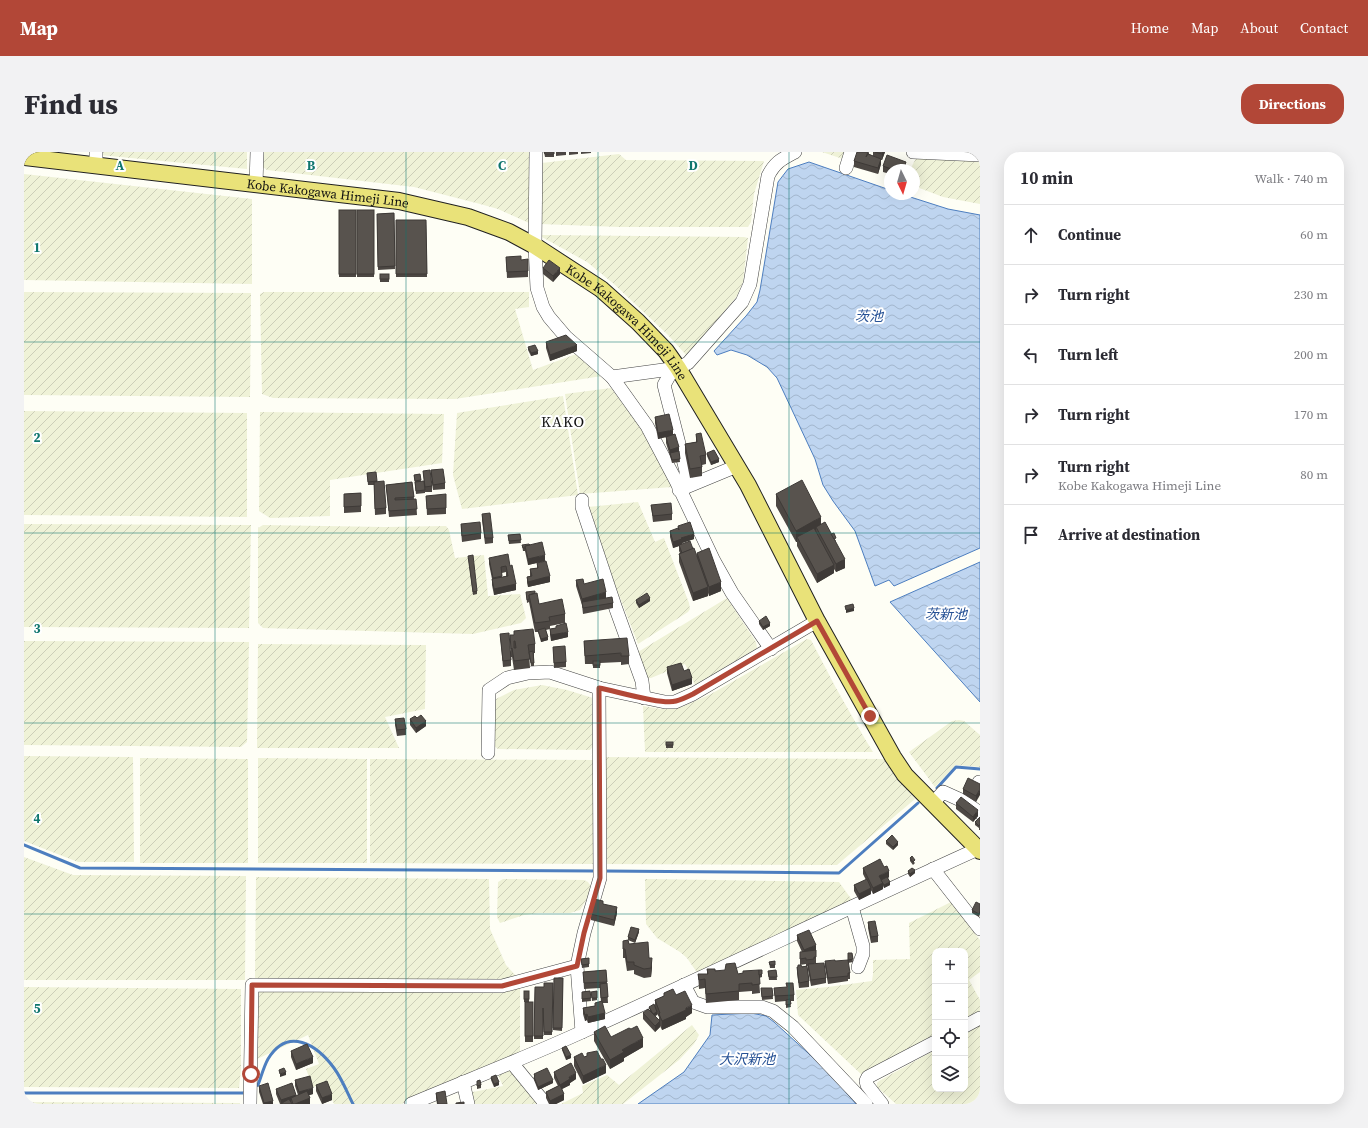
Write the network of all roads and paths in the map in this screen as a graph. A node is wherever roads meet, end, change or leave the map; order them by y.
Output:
1 (257, 152) edge
2 (536, 152) edge
3 (795, 152) edge
4 (851, 152) edge
5 (916, 152) edge
6 (980, 155) edge
7 (24, 157) edge
8 (96, 159) edge
9 (846, 168) dead end
10 (256, 185) junction
11 (535, 246) junction
12 (676, 368) junction
13 (612, 377) junction
14 (737, 466) junction
15 (682, 488) junction
16 (582, 500) dead end
17 (817, 621) junction
18 (771, 649) junction
19 (599, 688) junction
20 (644, 698) junction
21 (488, 753) dead end
22 (933, 802) junction
23 (980, 813) edge
24 (979, 849) edge
25 (933, 869) junction
26 (852, 907) junction
27 (980, 929) edge
28 (577, 966) junction
29 (858, 966) dead end
30 (684, 985) junction
31 (980, 1018) edge
32 (968, 1024) edge
33 (582, 1032) junction
34 (932, 1044) edge
35 (512, 1063) junction
36 (463, 1082) junction
37 (544, 1102) dead end
38 (250, 1104) edge
39 (411, 1104) edge
40 (468, 1104) edge
41 (866, 1104) edge
42 (882, 1104) edge

1 - 10 street
2 - 11 street
3 - 12 street
4 - 9 street
5 - 6 street
7 - 8 main road, Kobe Kakogawa Himeji Line
8 - 10 main road, Kobe Kakogawa Himeji Line
10 - 11 main road, Kobe Kakogawa Himeji Line
11 - 12 main road, Kobe Kakogawa Himeji Line
11 - 13 street
12 - 13 street
12 - 14 main road, Kobe Kakogawa Himeji Line
12 - 15 street
13 - 15 street
14 - 15 street
14 - 17 main road, Kobe Kakogawa Himeji Line
15 - 18 street
16 - 20 street
17 - 18 street
17 - 22 main road, Kobe Kakogawa Himeji Line
18 - 20 street
19 - 20 street
19 - 21 street
19 - 28 street
22 - 23 street
22 - 24 main road, Kobe Kakogawa Himeji Line
24 - 25 street
25 - 26 street
25 - 27 street
26 - 29 street
26 - 30 street
28 - 33 street
28 - 38 street
30 - 33 street
30 - 41 street
31 - 32 street
33 - 35 street
34 - 42 street
35 - 36 street
35 - 37 street
36 - 39 street
36 - 40 street

